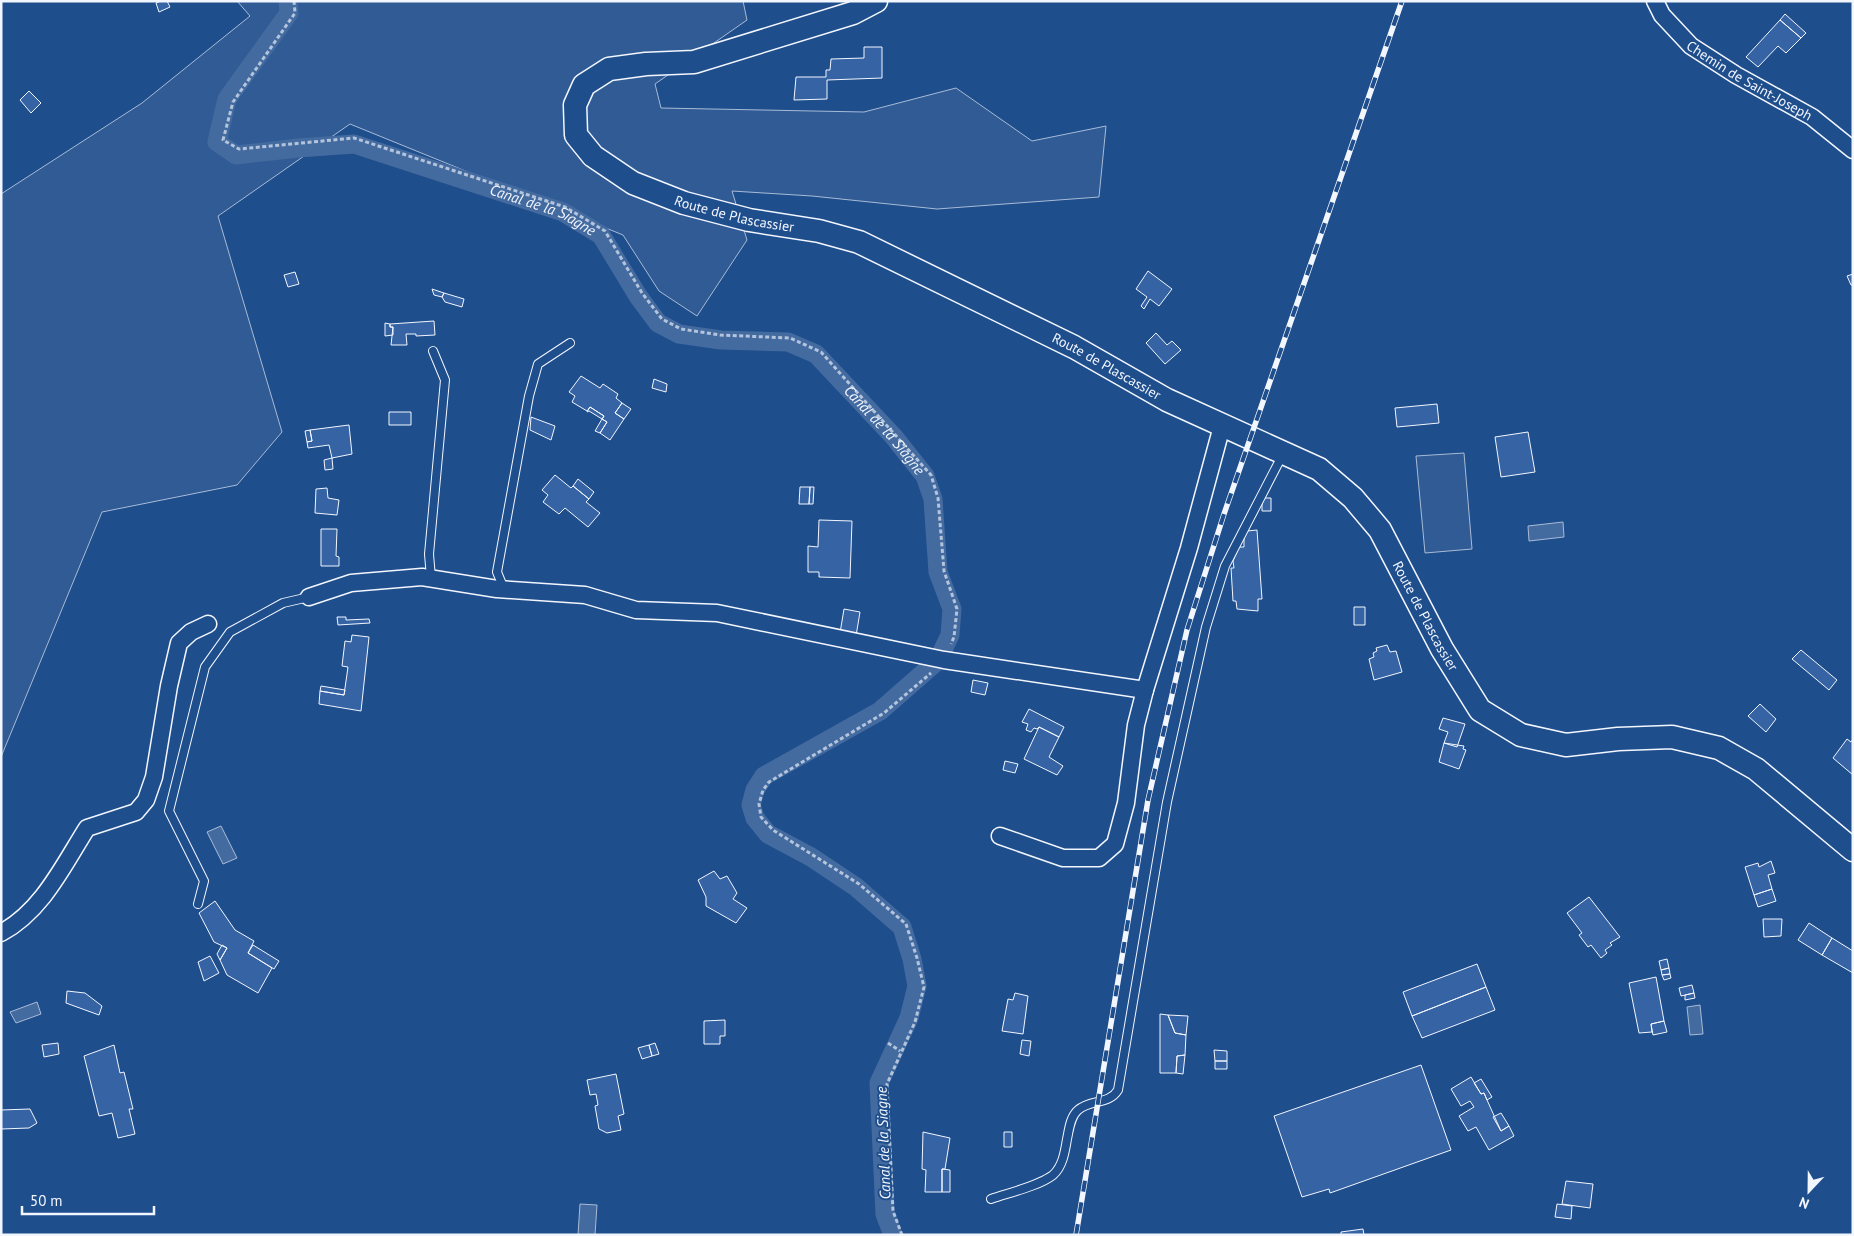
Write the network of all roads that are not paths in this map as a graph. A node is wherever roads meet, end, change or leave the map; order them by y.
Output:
1 (876, 1) edge
2 (1655, 1) edge
3 (1853, 150) edge
4 (570, 343) dead end
5 (433, 350) dead end
6 (1222, 426) junction
7 (1284, 452) junction
8 (431, 578) junction
9 (504, 589) junction
10 (309, 597) joint
11 (208, 624) dead end
12 (1145, 690) junction
13 (1000, 836) dead end
14 (1853, 850) edge
15 (198, 904) dead end
16 (1, 933) edge
17 (991, 1198) dead end

1 - 6 street, Route de Plascassier
2 - 3 street, Chemin de Saint-Joseph
4 - 9 lane
5 - 8 lane
6 - 7 street, Route de Plascassier
6 - 12 street
7 - 14 street, Route de Plascassier
7 - 17 lane
8 - 9 street
8 - 10 street
9 - 12 street
10 - 15 lane
11 - 16 street
12 - 13 street

